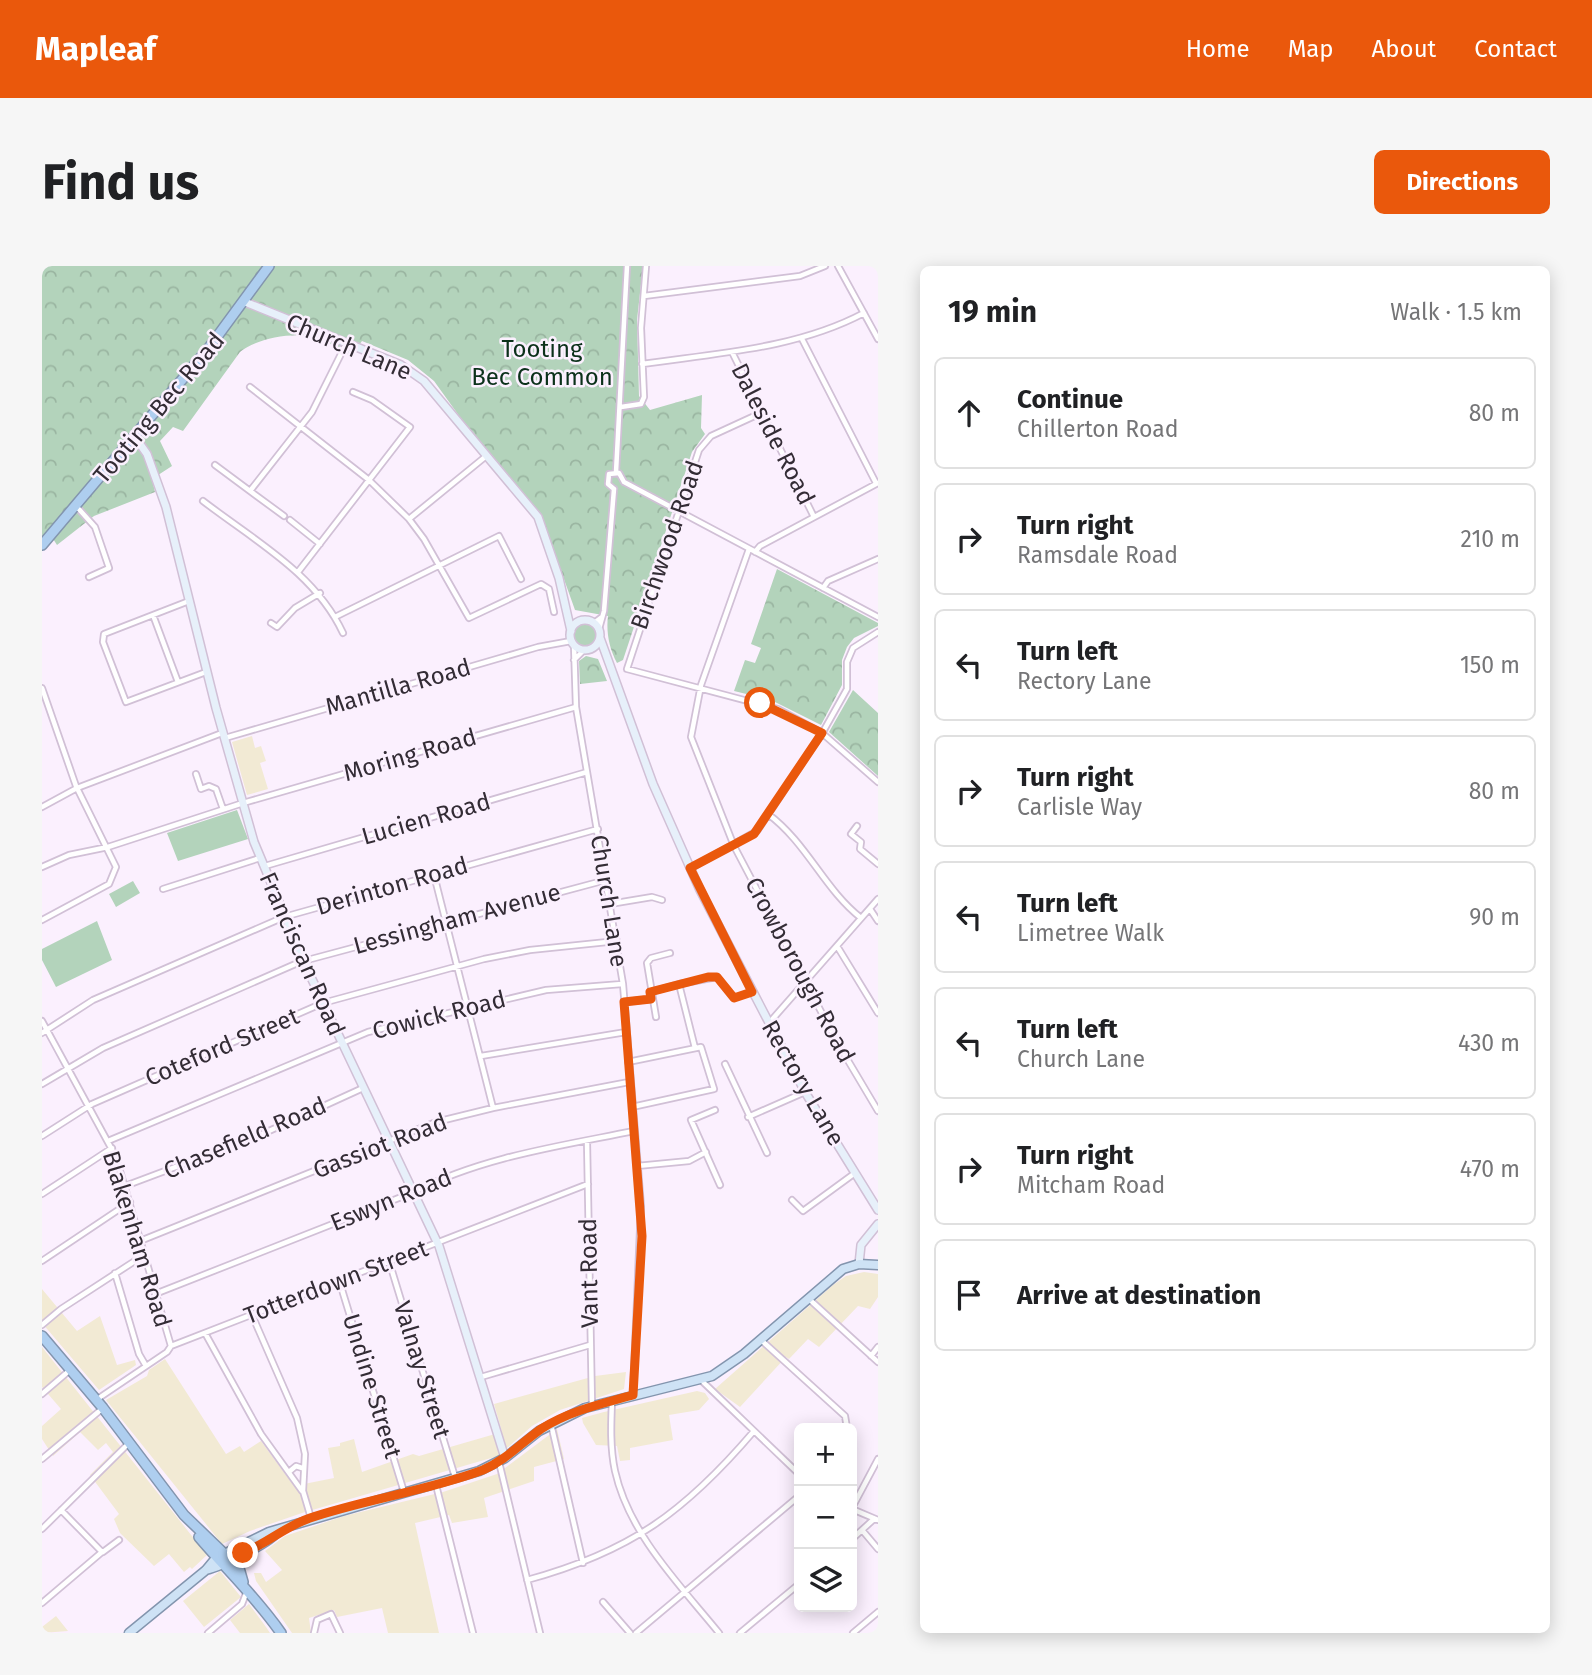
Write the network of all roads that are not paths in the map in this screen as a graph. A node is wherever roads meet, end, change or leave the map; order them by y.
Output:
1 (269, 266) edge
2 (627, 266) edge
3 (646, 266) edge
4 (825, 266) edge
5 (838, 266) edge
6 (644, 296) junction
7 (245, 302) junction
8 (864, 313) junction
9 (802, 339) junction
10 (878, 339) edge
11 (346, 344) junction
12 (732, 351) junction
13 (642, 364) junction
14 (250, 387) dead end
15 (353, 392) dead end
16 (621, 407) junction
17 (761, 413) junction
18 (301, 425) junction
19 (135, 436) junction
20 (485, 457) junction
21 (215, 465) dead end
22 (616, 472) junction
23 (369, 480) junction
24 (624, 482) junction
25 (877, 483) edge
26 (614, 489) junction
27 (250, 491) junction
28 (203, 501) dead end
29 (77, 506) junction
30 (679, 511) junction
31 (284, 516) dead end
32 (814, 517) junction
33 (409, 519) junction
34 (290, 520) dead end
35 (320, 544) junction
36 (42, 545) edge
37 (752, 550) junction
38 (878, 559) edge
39 (439, 566) junction
40 (298, 572) junction
41 (89, 577) dead end
42 (521, 579) dead end
43 (823, 588) junction
44 (320, 593) junction
45 (189, 601) junction
46 (554, 612) dead end
47 (153, 615) junction
48 (337, 616) junction
49 (569, 617) junction
50 (878, 617) edge
51 (578, 621) junction
52 (271, 624) dead end
53 (597, 626) junction
54 (571, 631) junction
55 (878, 632) edge
56 (343, 633) dead end
57 (600, 638) junction
58 (573, 643) junction
59 (587, 650) junction
60 (606, 659) junction
61 (574, 661) junction
62 (207, 672) junction
63 (178, 682) junction
64 (42, 688) edge
65 (700, 688) junction
66 (576, 706) junction
67 (822, 733) junction
68 (224, 736) junction
69 (587, 772) junction
70 (196, 774) dead end
71 (878, 782) edge
72 (77, 788) junction
73 (239, 804) junction
74 (42, 807) edge
75 (223, 809) junction
76 (768, 814) junction
77 (857, 826) dead end
78 (598, 829) junction
79 (734, 846) junction
80 (108, 847) junction
81 (262, 862) junction
82 (878, 864) edge
83 (42, 867) edge
84 (690, 868) junction
85 (433, 875) junction
86 (606, 880) junction
87 (163, 889) dead end
88 (878, 899) edge
89 (662, 900) dead end
90 (610, 904) junction
91 (870, 909) junction
92 (284, 917) junction
93 (861, 918) junction
94 (42, 920) edge
95 (445, 921) junction
96 (878, 921) edge
97 (617, 941) junction
98 (837, 946) junction
99 (670, 953) dead end
100 (304, 960) junction
101 (457, 966) junction
102 (806, 982) junction
103 (623, 984) junction
104 (679, 984) junction
105 (650, 992) junction
106 (752, 992) junction
107 (651, 999) junction
108 (624, 1002) junction
109 (323, 1003) junction
110 (466, 1007) junction
111 (878, 1013) edge
112 (656, 1017) dead end
113 (42, 1021) edge
114 (768, 1023) junction
115 (45, 1032) edge
116 (626, 1032) junction
117 (341, 1041) junction
118 (695, 1048) junction
119 (481, 1056) junction
120 (628, 1062) junction
121 (726, 1064) dead end
122 (67, 1068) junction
123 (629, 1082) junction
124 (42, 1083) edge
125 (363, 1088) junction
126 (805, 1092) junction
127 (88, 1106) junction
128 (632, 1107) junction
129 (493, 1108) junction
130 (715, 1110) dead end
131 (878, 1111) edge
132 (748, 1117) junction
133 (634, 1131) junction
134 (42, 1136) edge
135 (108, 1141) junction
136 (587, 1141) junction
137 (389, 1142) junction
138 (111, 1148) junction
139 (706, 1152) junction
140 (767, 1153) dead end
141 (637, 1166) junction
142 (856, 1172) junction
143 (588, 1184) junction
144 (720, 1185) dead end
145 (125, 1186) junction
146 (414, 1192) junction
147 (42, 1194) edge
148 (875, 1197) edge
149 (792, 1200) dead end
150 (130, 1202) junction
151 (878, 1210) edge
152 (878, 1224) edge
153 (140, 1241) junction
154 (438, 1242) junction
155 (144, 1255) junction
156 (42, 1261) edge
157 (389, 1261) junction
158 (859, 1264) junction
159 (878, 1265) edge
160 (115, 1273) junction
161 (339, 1280) junction
162 (155, 1294) junction
163 (807, 1298) junction
164 (252, 1314) junction
165 (42, 1325) edge
166 (205, 1333) junction
167 (42, 1336) edge
168 (761, 1340) junction
169 (590, 1345) junction
170 (171, 1346) junction
171 (878, 1347) edge
172 (871, 1356) junction
173 (878, 1362) edge
174 (146, 1366) junction
175 (71, 1370) junction
176 (481, 1377) junction
177 (701, 1380) junction
178 (42, 1394) edge
179 (633, 1395) junction
180 (96, 1400) junction
181 (612, 1401) junction
182 (592, 1406) junction
183 (103, 1408) junction
184 (846, 1423) edge
185 (551, 1424) junction
186 (754, 1432) junction
187 (129, 1443) junction
188 (42, 1459) edge
189 (502, 1460) junction
190 (878, 1460) edge
191 (302, 1468) junction
192 (794, 1469) edge
193 (290, 1471) junction
194 (456, 1478) junction
195 (435, 1483) junction
196 (303, 1491) junction
197 (404, 1492) junction
198 (794, 1500) edge
199 (857, 1500) edge
200 (61, 1510) junction
201 (857, 1511) edge
202 (311, 1518) junction
203 (876, 1519) edge
204 (42, 1529) edge
205 (862, 1530) junction
206 (643, 1534) junction
207 (857, 1534) edge
208 (119, 1540) dead end
209 (878, 1549) edge
210 (102, 1552) junction
211 (222, 1558) junction
212 (583, 1563) junction
213 (527, 1580) junction
214 (245, 1586) junction
215 (794, 1588) edge
216 (686, 1592) junction
217 (603, 1602) dead end
218 (42, 1603) edge
219 (878, 1612) edge
220 (129, 1633) edge
221 (208, 1633) edge
222 (281, 1633) edge
223 (314, 1633) edge
224 (340, 1633) edge
225 (473, 1633) edge
226 (540, 1633) edge
227 (630, 1633) edge
228 (636, 1633) edge
229 (719, 1633) edge
230 (740, 1633) edge
231 (853, 1633) edge

1 - 7 highway, Tooting Bec Road
2 - 16 street
3 - 6 street
4 - 6 street
5 - 8 street
6 - 13 street
7 - 11 main road, Church Lane
7 - 19 highway, Tooting Bec Road
8 - 9 street
8 - 10 street
9 - 12 street
9 - 25 street
11 - 18 street
11 - 20 main road, Church Lane
12 - 13 street
12 - 17 street, Daleside Road
13 - 16 street
14 - 18 street
15 - 23 street
16 - 22 street
17 - 30 street, Birchwood Road
17 - 32 street, Daleside Road
18 - 23 street
18 - 27 street
19 - 29 highway, Tooting Bec Road
19 - 45 main road, Franciscan Road
20 - 33 street
20 - 49 main road, Church Lane
21 - 27 street
22 - 24 street
22 - 26 street
23 - 33 street
23 - 35 street
24 - 26 street
24 - 30 street
25 - 32 street
26 - 53 street
27 - 31 street
28 - 40 street
29 - 36 highway, Tooting Bec Road
29 - 41 street
30 - 37 street
30 - 65 street, Birchwood Road
32 - 37 street
33 - 39 street
34 - 35 street
35 - 40 street
37 - 43 street
37 - 65 street, Crowborough Road
38 - 43 street
39 - 42 street
39 - 46 street
39 - 48 street
40 - 44 street
43 - 50 street
44 - 48 street
44 - 52 street
45 - 47 street
45 - 62 main road, Franciscan Road
47 - 63 street
47 - 63 street
48 - 56 street
49 - 51 main road
49 - 54 main road, Church Lane
51 - 53 main road
51 - 54 main road
53 - 57 main road
54 - 58 main road
55 - 67 street
57 - 59 main road
57 - 60 main road, Rectory Lane
58 - 59 main road
58 - 61 street, Church Lane
58 - 68 street, Mantilla Road
59 - 60 main road
59 - 61 street
60 - 84 main road, Rectory Lane
61 - 66 street, Church Lane
62 - 63 street
62 - 68 main road, Franciscan Road
64 - 72 street
65 - 67 street
65 - 79 street, Crowborough Road
66 - 69 street, Church Lane
66 - 73 street, Moring Road
67 - 71 street
67 - 76 street
68 - 72 street, Mantilla Road
68 - 73 main road, Franciscan Road
69 - 78 street, Church Lane
69 - 81 street, Lucien Road
70 - 75 street
72 - 74 street, Mantilla Road
72 - 80 street
73 - 75 street, Moring Road
73 - 81 main road, Franciscan Road
75 - 80 street, Moring Road
76 - 79 street
76 - 93 street
77 - 82 street
78 - 85 street, Derinton Road
78 - 86 street, Church Lane
79 - 84 street
79 - 102 street, Crowborough Road
80 - 83 street, Moring Road
80 - 94 street
81 - 87 street, Lucien Road
81 - 92 main road, Franciscan Road
84 - 106 main road, Rectory Lane
85 - 92 street, Derinton Road
85 - 95 street
86 - 90 street, Church Lane
86 - 95 street, Lessingham Avenue
88 - 91 street
89 - 90 street
90 - 97 street, Church Lane
91 - 93 street
91 - 96 street
92 - 100 main road, Franciscan Road
92 - 115 street, Derinton Road
93 - 98 street
95 - 100 street, Lessingham Avenue
95 - 101 street
97 - 101 street, Coteford Street
97 - 103 street, Church Lane
98 - 102 street
98 - 111 street
99 - 105 street
100 - 109 main road, Franciscan Road
100 - 122 street, Lessingham Avenue
101 - 109 street, Coteford Street
101 - 110 street
102 - 114 street
102 - 131 street, Crowborough Road
103 - 108 street, Church Lane
103 - 110 street, Cowick Road
104 - 105 street
104 - 106 street
104 - 118 street
105 - 107 street
106 - 114 main road, Rectory Lane
107 - 108 street
107 - 112 street
108 - 116 street, Church Lane
109 - 117 main road, Franciscan Road
109 - 127 street, Coteford Street
110 - 117 street, Cowick Road
110 - 119 street
113 - 115 street, Blakenham Road
114 - 126 main road, Rectory Lane
115 - 122 street, Blakenham Road
116 - 119 street
116 - 120 street, Church Lane
117 - 125 main road, Franciscan Road
117 - 135 street, Cowick Road
118 - 120 street
118 - 128 street
119 - 129 street
120 - 123 street, Church Lane
121 - 132 street
122 - 124 street, Lessingham Avenue
122 - 127 street, Blakenham Road
123 - 128 street, Church Lane
123 - 129 street, Gassiot Road
125 - 137 main road, Franciscan Road
125 - 145 street, Chasefield Road
126 - 132 street
126 - 142 main road, Rectory Lane
127 - 134 street, Coteford Street
127 - 135 street, Blakenham Road
128 - 133 street, Church Lane
129 - 137 street, Gassiot Road
130 - 139 street
132 - 140 street
133 - 136 street, Eswyn Road
133 - 141 street, Church Lane
135 - 138 street, Blakenham Road
136 - 143 street, Vant Road
136 - 146 street, Eswyn Road
137 - 146 main road, Franciscan Road
137 - 153 street, Gassiot Road
138 - 145 street, Blakenham Road
138 - 147 street
139 - 141 street
139 - 144 street
141 - 179 street, Church Lane
142 - 148 main road, Rectory Lane
142 - 149 street
143 - 154 street, Totterdown Street
143 - 169 street, Vant Road
145 - 150 street, Blakenham Road
146 - 154 main road, Franciscan Road
146 - 162 street, Eswyn Road
148 - 151 main road, Rectory Lane
150 - 153 street, Blakenham Road
150 - 156 street
152 - 158 main road
153 - 155 street, Blakenham Road
154 - 157 street, Totterdown Street
154 - 176 main road, Franciscan Road
155 - 160 street
155 - 162 street, Blakenham Road
157 - 161 street, Totterdown Street
157 - 194 street, Valnay Street
158 - 159 main road
158 - 163 main road
160 - 165 street
160 - 174 street
161 - 164 street, Totterdown Street
161 - 197 street, Undine Street
162 - 170 street, Blakenham Road
163 - 168 main road
163 - 172 street
164 - 166 street, Totterdown Street
164 - 191 street
166 - 170 street, Totterdown Street
166 - 193 street
167 - 175 highway
168 - 177 main road
168 - 184 street
169 - 176 street
169 - 182 street, Vant Road
170 - 174 street, Totterdown Street
171 - 172 street
172 - 173 street
174 - 180 street, Totterdown Street
175 - 178 street
175 - 180 highway
176 - 189 main road, Franciscan Road
177 - 179 main road
177 - 186 street
179 - 181 main road
180 - 183 highway
181 - 182 main road
181 - 206 street
182 - 185 main road
183 - 187 highway
183 - 188 street
185 - 189 main road
185 - 212 street
186 - 192 street
186 - 206 street
187 - 200 street
187 - 211 highway
189 - 194 main road
189 - 213 street
190 - 199 street
191 - 193 street
191 - 196 street
193 - 196 street
194 - 195 main road
195 - 197 main road
195 - 225 street
196 - 202 street
197 - 202 main road
198 - 216 street
200 - 204 street
200 - 210 street
201 - 203 street
202 - 211 main road
203 - 205 street
205 - 207 street
205 - 209 street
206 - 212 street
206 - 216 street
208 - 210 street
210 - 218 street
211 - 214 highway
211 - 220 main road
212 - 213 street
213 - 226 street
214 - 221 street
214 - 222 highway
215 - 230 street
216 - 228 street
216 - 229 street
217 - 227 street
219 - 231 street
223 - 224 street

